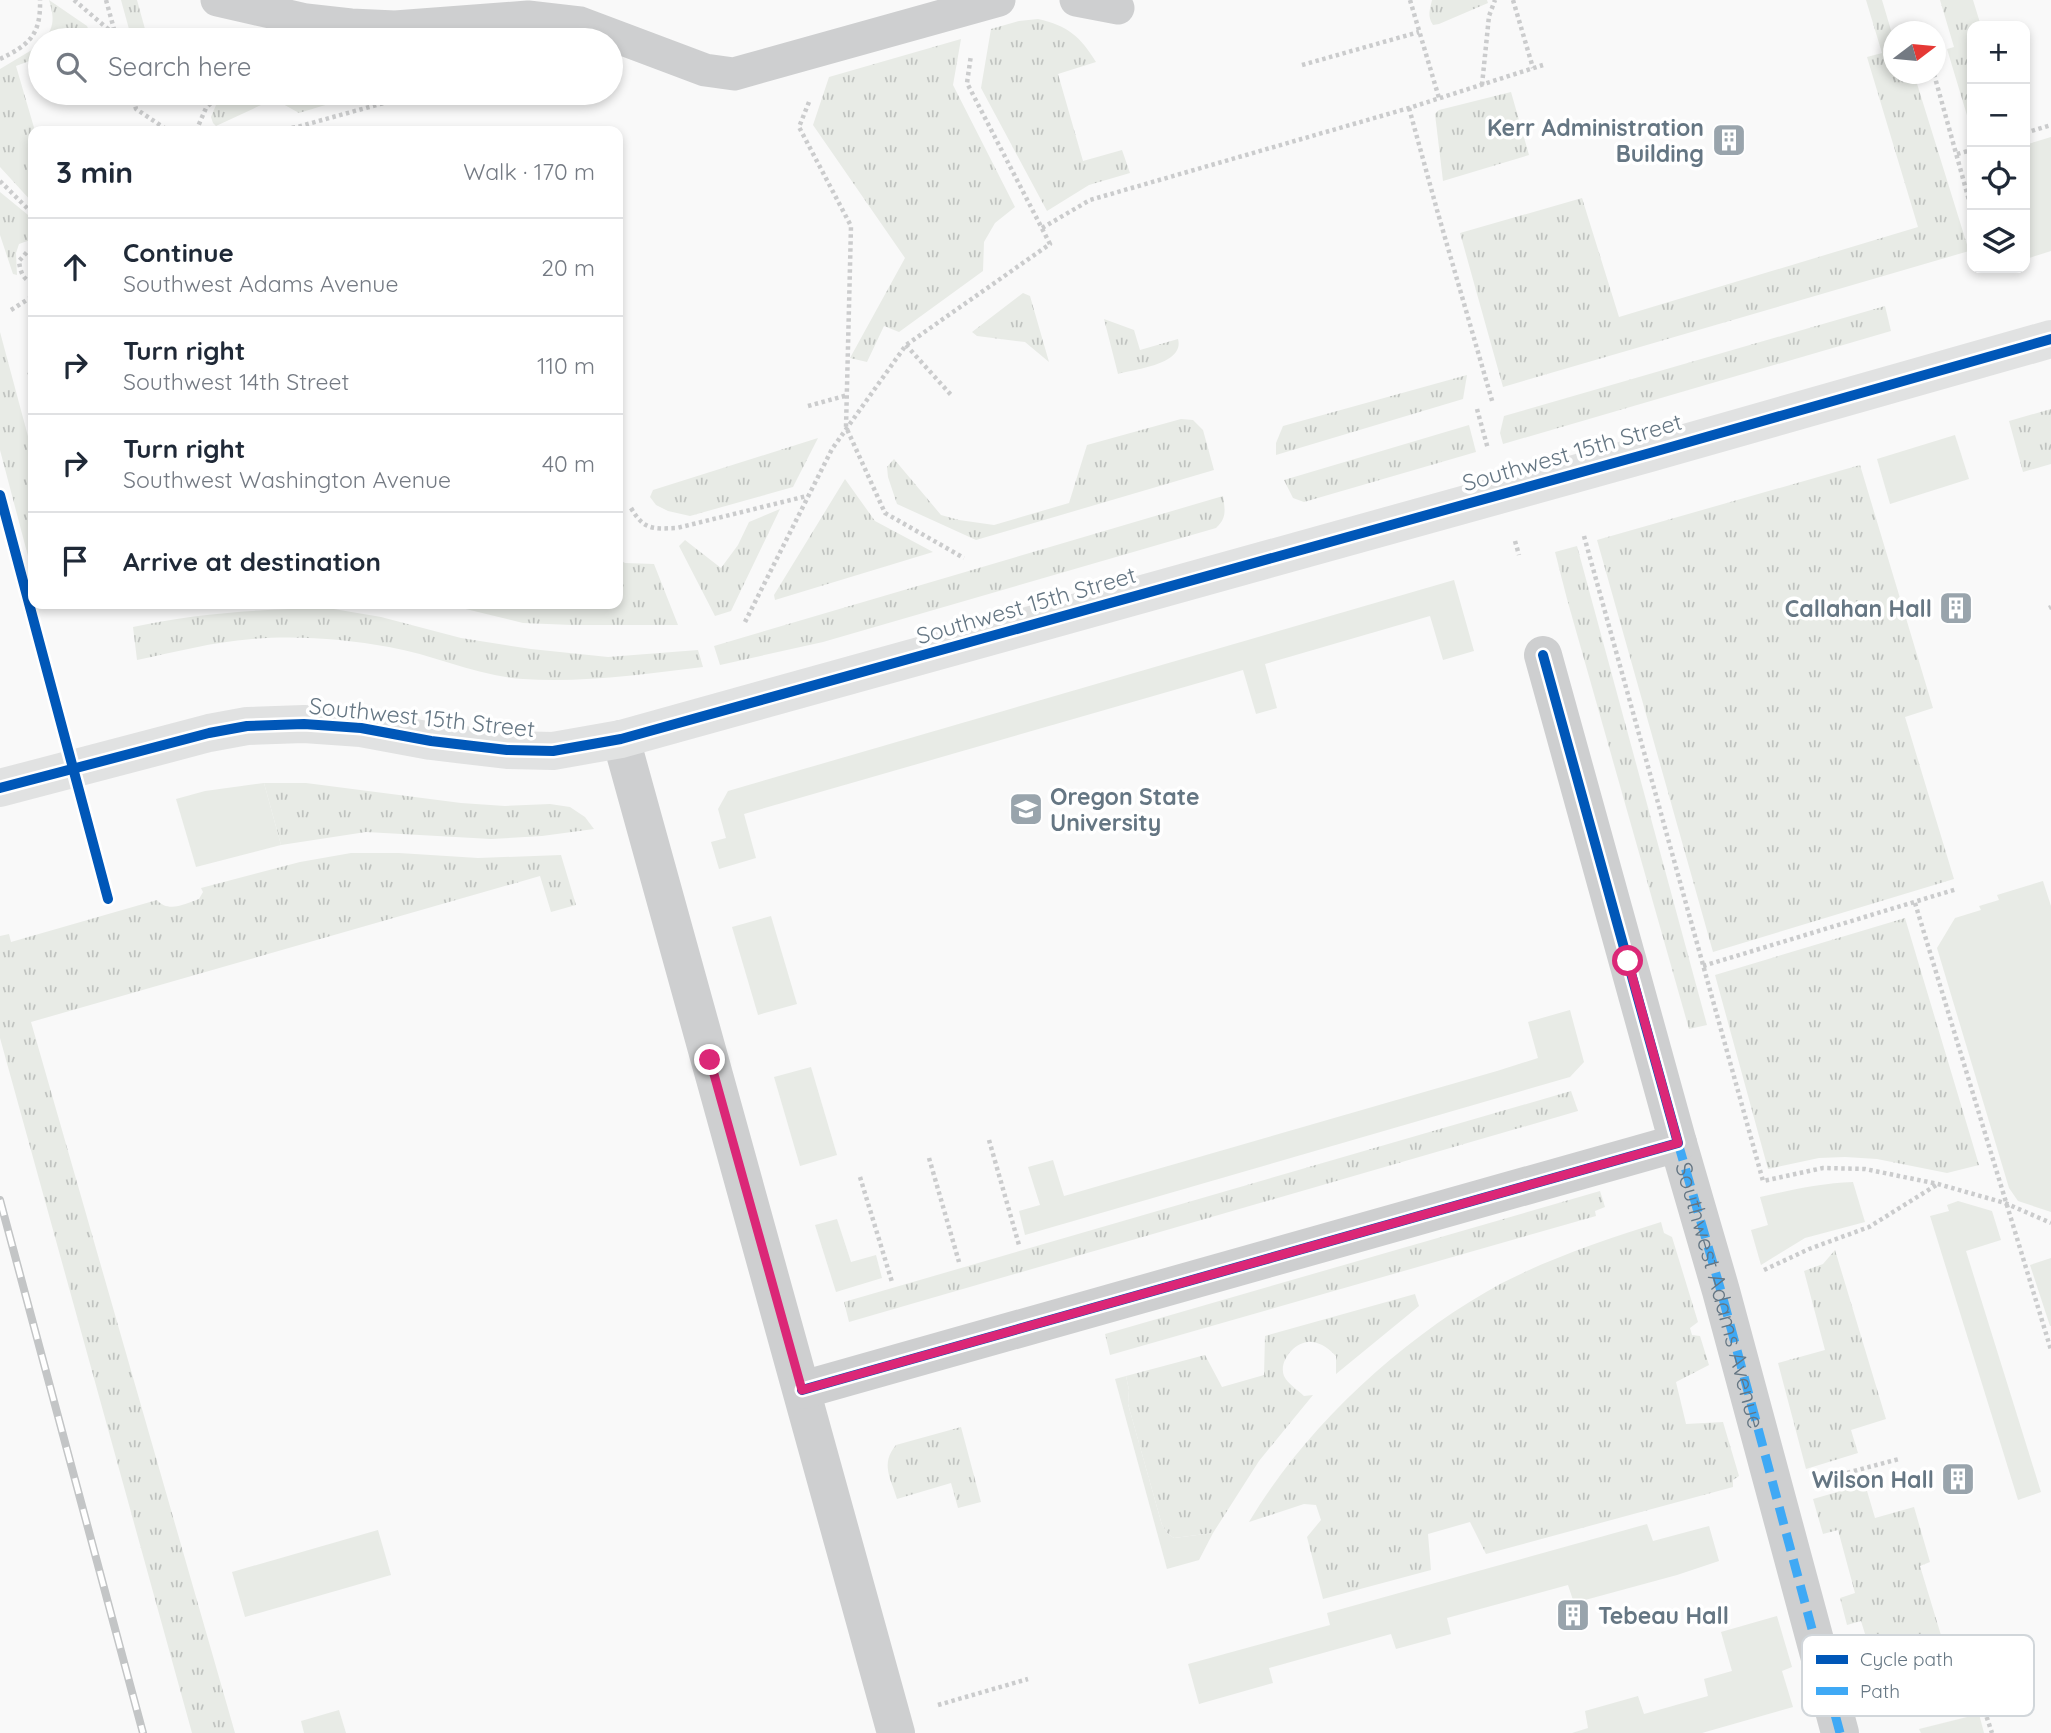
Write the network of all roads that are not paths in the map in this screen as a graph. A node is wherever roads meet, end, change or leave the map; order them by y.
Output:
1 (217, 0) edge
2 (1076, 0) edge
3 (988, 3) edge
4 (1118, 8) dead end
5 (593, 28) edge
6 (623, 39) edge
7 (2051, 339) edge
8 (1543, 655) dead end
9 (621, 739) junction
10 (0, 788) edge
11 (1678, 1143) junction
12 (802, 1390) junction
13 (1814, 1635) edge
14 (1835, 1716) edge
15 (894, 1725) edge
16 (1840, 1733) edge

1 - 5 lane
2 - 4 lane
3 - 6 lane
7 - 9 main road, Southwest 15th Street
8 - 11 street, Southwest Adams Avenue
9 - 10 main road, Southwest 15th Street
9 - 12 street
11 - 12 street
11 - 13 street, Southwest Adams Avenue
12 - 15 street
14 - 16 street, Southwest Adams Avenue

